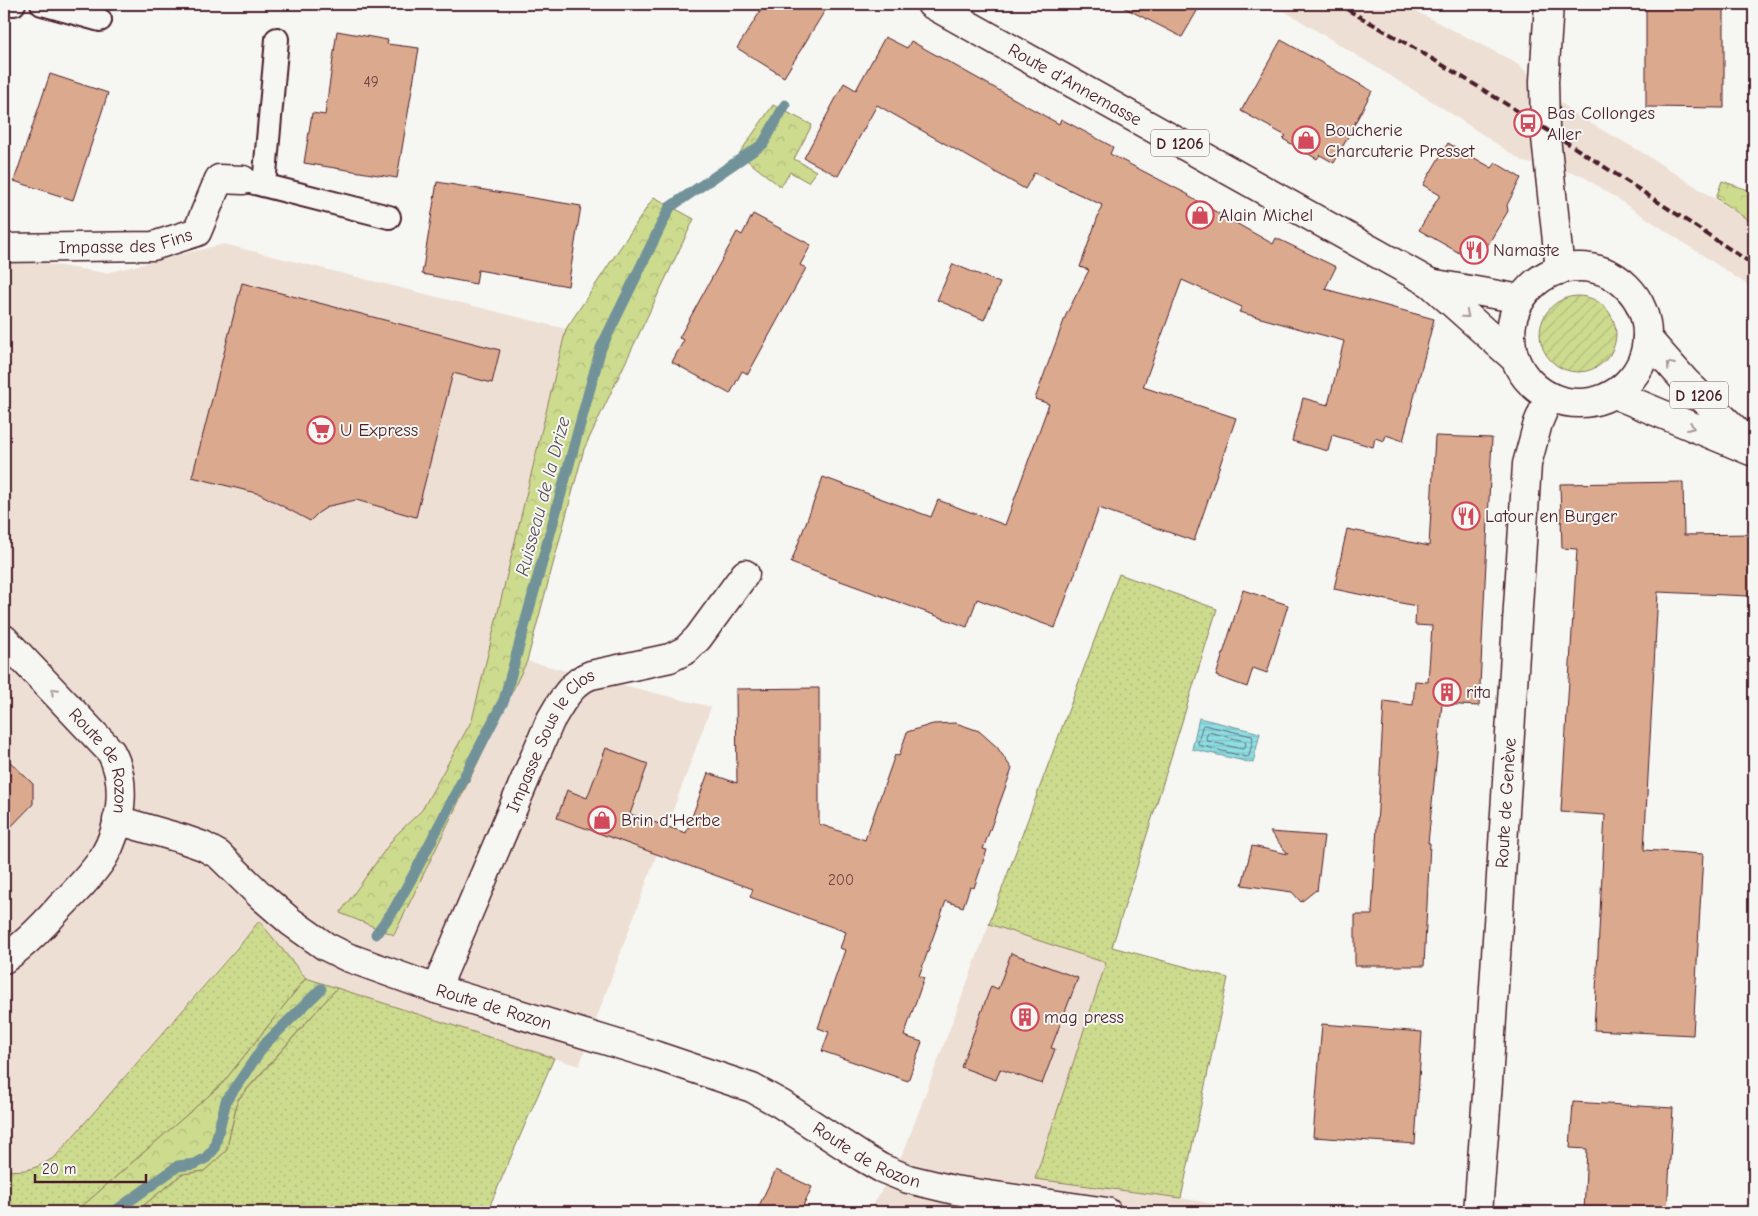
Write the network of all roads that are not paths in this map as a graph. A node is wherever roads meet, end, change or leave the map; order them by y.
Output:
1 (42, 4) edge
2 (931, 4) edge
3 (1549, 4) edge
4 (100, 20) dead end
5 (277, 39) dead end
6 (253, 183) junction
7 (389, 217) dead end
8 (4, 248) edge
9 (1560, 270) junction
10 (1430, 283) junction
11 (1521, 299) junction
12 (1647, 338) junction
13 (1514, 358) junction
14 (1614, 394) junction
15 (1549, 397) junction
16 (1754, 448) edge
17 (1754, 452) edge
18 (745, 574) dead end
19 (4, 639) edge
20 (117, 820) junction
21 (4, 959) edge
22 (436, 989) junction
23 (1107, 1212) edge
24 (1478, 1212) edge

1 - 4 lane
2 - 10 street, Route d'Annemasse / D 1206
3 - 9 street
5 - 6 lane
6 - 7 lane
6 - 8 street, Impasse des Fins
9 - 11 street
9 - 12 street
10 - 11 street, Route d'Annemasse / D 1206
10 -> 13 street, Route d'Annemasse / D 1206
11 - 13 street
12 - 14 street
16 -> 12 street, D 1206
13 - 15 street
14 - 15 street
14 -> 17 street, D 1206
15 - 24 street, Route de Genève
18 - 22 street, Impasse Sous le Clos
20 -> 19 street, Route de Rozon
20 - 21 street
20 - 22 street, Route de Rozon
22 - 23 street, Route de Rozon

